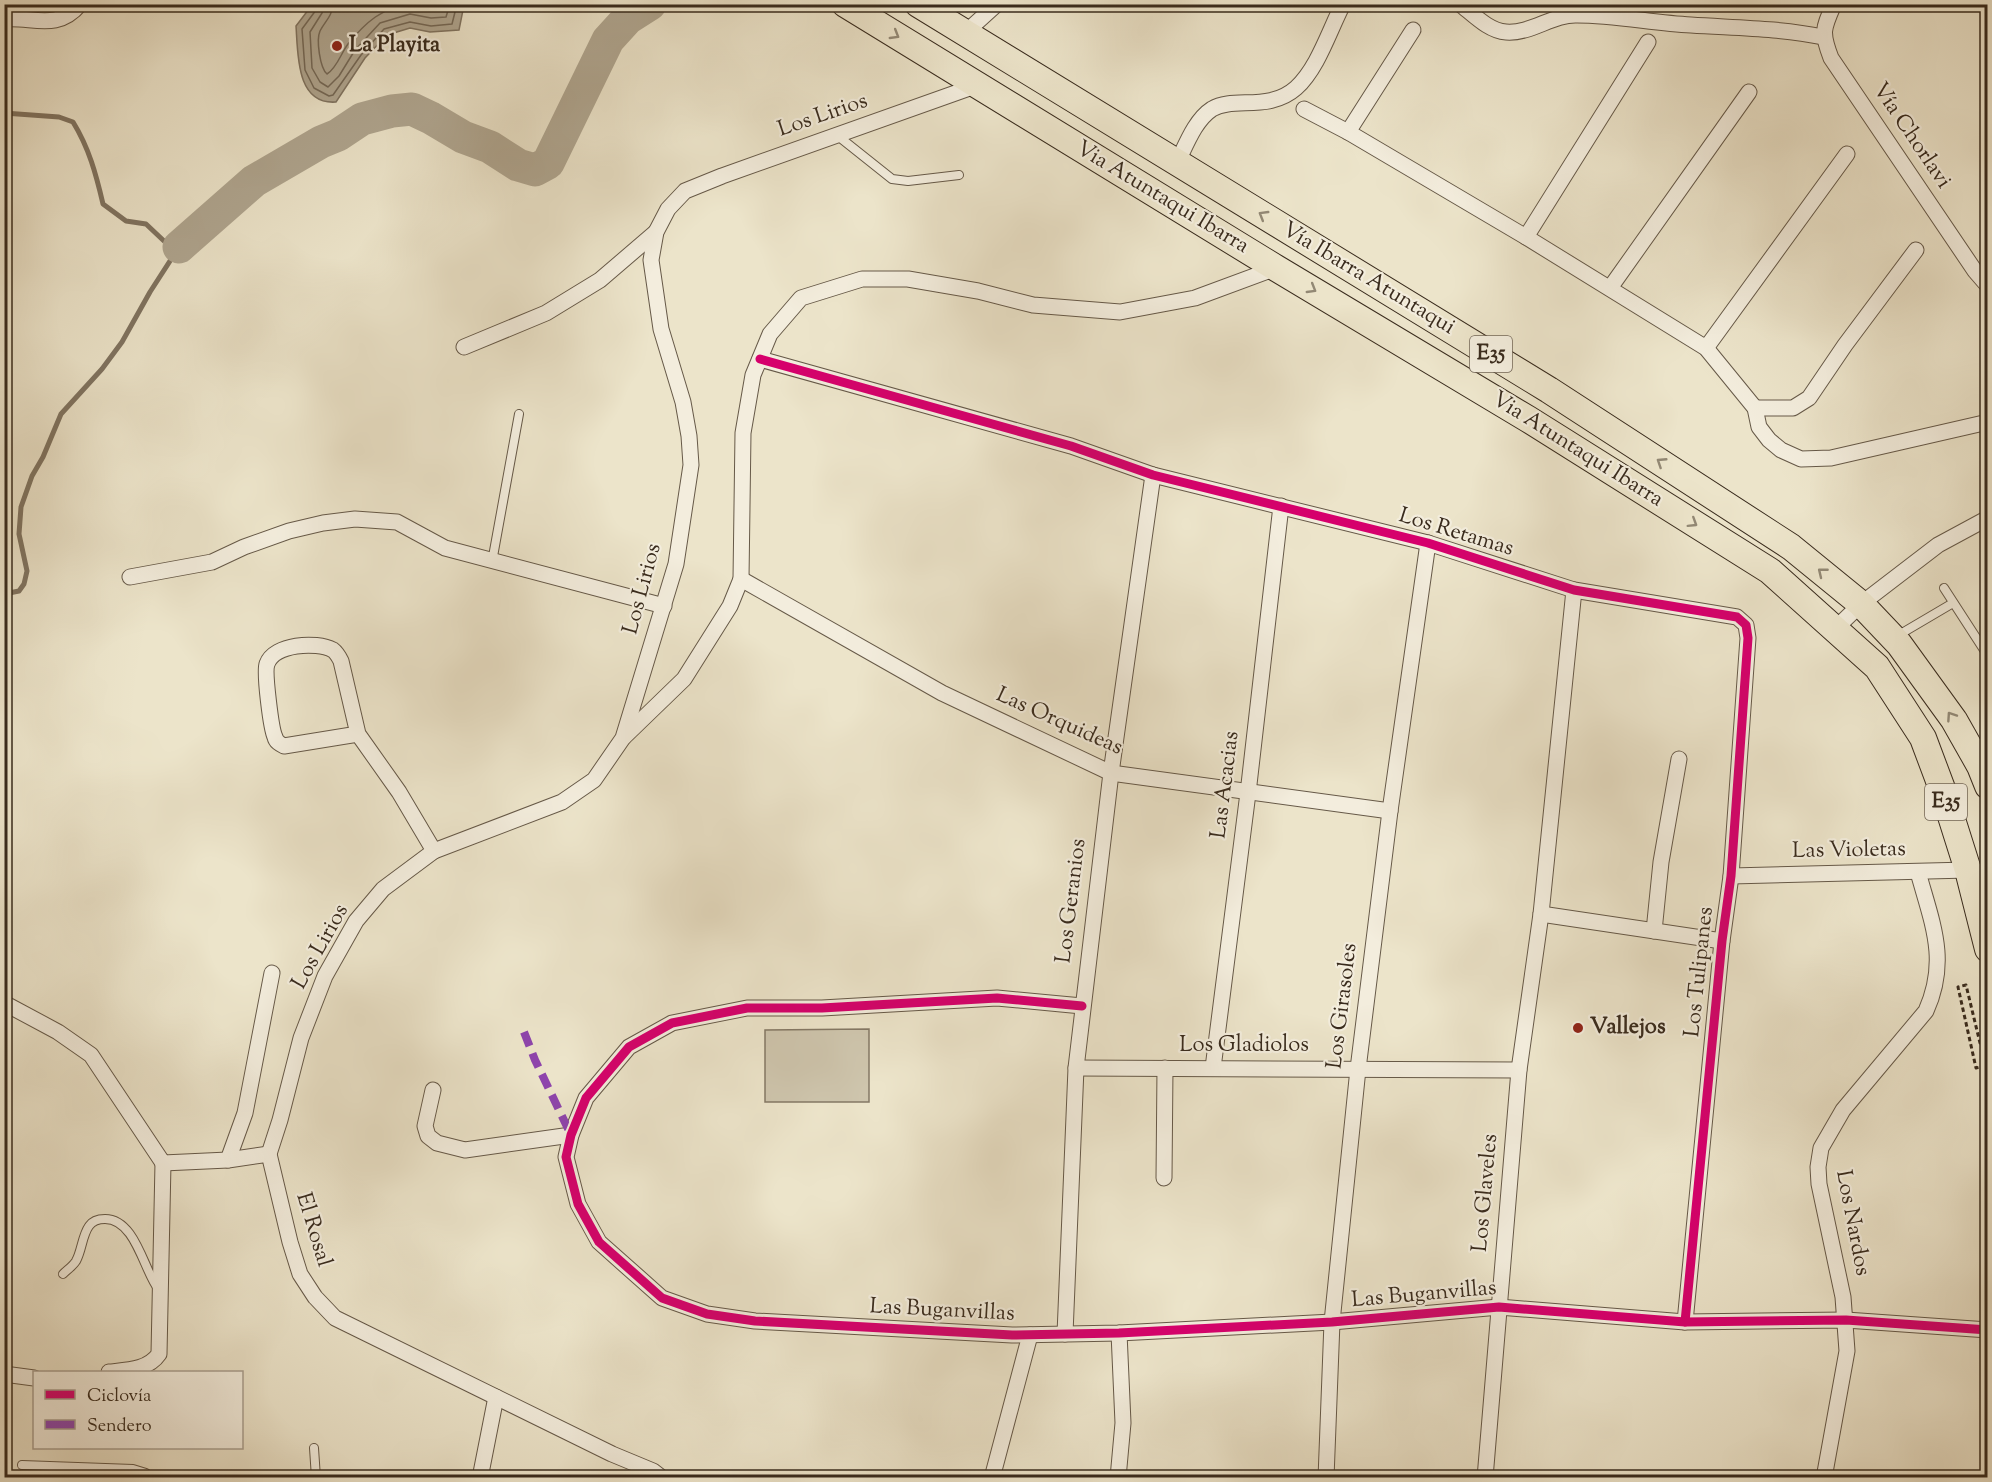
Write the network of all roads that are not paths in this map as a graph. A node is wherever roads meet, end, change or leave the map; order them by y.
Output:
1 (80, 4) edge
2 (845, 4) edge
3 (918, 4) edge
4 (997, 4) edge
5 (1343, 4) edge
6 (1460, 4) edge
7 (1834, 4) edge
8 (4, 19) edge
9 (1413, 30) dead end
10 (965, 33) junction
11 (1823, 37) junction
12 (1648, 42) dead end
13 (978, 86) junction
14 (1749, 92) dead end
15 (1304, 109) dead end
16 (1348, 132) junction
17 (837, 135) junction
18 (1847, 154) dead end
19 (1177, 163) junction
20 (959, 176) dead end
21 (656, 232) junction
22 (1526, 237) junction
23 (1916, 250) dead end
24 (1276, 268) junction
25 (1988, 286) edge
26 (1610, 288) junction
27 (464, 347) dead end
28 (1706, 348) junction
29 (760, 359) junction
30 (1755, 408) junction
31 (519, 414) dead end
32 (1988, 422) edge
33 (1153, 476) junction
34 (1281, 506) junction
35 (1988, 518) edge
36 (1428, 543) junction
37 (492, 562) junction
38 (130, 577) dead end
39 (741, 579) junction
40 (1944, 588) dead end
41 (1574, 590) junction
42 (1953, 603) junction
43 (1861, 604) junction
44 (664, 606) junction
45 (1746, 625) joint
46 (1835, 629) junction
47 (1893, 638) junction
48 (1988, 656) edge
49 (358, 734) junction
50 (623, 738) junction
51 (1679, 759) dead end
52 (1111, 773) junction
53 (1988, 786) edge
54 (1248, 793) junction
55 (1390, 811) junction
56 (434, 850) junction
57 (1968, 870) junction
58 (1918, 872) junction
59 (1731, 876) junction
60 (1541, 914) junction
61 (1654, 931) junction
62 (1722, 941) junction
63 (1988, 950) edge
64 (272, 973) dead end
65 (4, 1003) edge
66 (1082, 1006) junction
67 (1076, 1068) junction
68 (1165, 1068) junction
69 (1213, 1068) junction
70 (1358, 1069) junction
71 (1520, 1070) junction
72 (433, 1089) dead end
73 (571, 1135) junction
74 (269, 1154) junction
75 (228, 1160) junction
76 (163, 1163) junction
77 (1164, 1178) dead end
78 (63, 1274) dead end
79 (160, 1291) junction
80 (1499, 1307) junction
81 (1846, 1320) junction
82 (1332, 1322) junction
83 (1685, 1322) junction
84 (1988, 1330) edge
85 (1119, 1333) junction
86 (1065, 1334) junction
87 (1030, 1335) junction
88 (117, 1371) edge
89 (4, 1374) edge
90 (33, 1378) edge
91 (496, 1397) junction
92 (314, 1448) dead end
93 (22, 1465) dead end
94 (148, 1478) edge
95 (316, 1478) edge
96 (480, 1478) edge
97 (662, 1478) edge
98 (992, 1478) edge
99 (1118, 1478) edge
100 (1326, 1478) edge
101 (1485, 1478) edge
102 (1824, 1478) edge

1 - 8 street
2 -> 13 highway, Via Atuntaqui Ibarra / E35
3 - 10 highway, Vía Ibarra Atuntaqui / E35
4 - 10 street
5 - 19 street
6 - 11 street
7 - 11 street
9 - 16 street
10 - 19 highway, Vía Ibarra Atuntaqui / E35
11 - 25 street, Vía Chorlavi
12 - 22 street
13 - 17 street, Los Lirios
13 - 24 highway, Via Atuntaqui Ibarra / E35
14 - 26 street
15 - 16 street
16 - 22 street
17 - 20 lane
17 - 21 street, Los Lirios
18 - 28 street
43 -> 19 highway, Vía Ibarra Atuntaqui / E35
21 - 27 street
21 - 44 street, Los Lirios
22 - 26 street
23 - 30 street
24 - 29 street
24 -> 46 highway, Via Atuntaqui Ibarra / E35
26 - 28 street
28 - 30 street
29 - 33 street, Los Retamas
29 - 39 street
30 - 32 street
31 - 37 lane
33 - 34 street, Los Retamas
33 - 52 street, Los Geranios
34 - 36 street, Los Retamas
34 - 54 street, Las Acacias
35 - 43 street
36 - 41 street, Los Retamas
36 - 55 street, Los Girasoles
37 - 38 street
37 - 44 street
39 - 50 street
39 - 52 street, Las Orquideas
40 - 42 lane
41 - 45 street, Los Retamas
41 - 60 street, Los Glaveles
42 - 47 lane
42 - 48 lane
43 - 46 street
43 - 47 highway, Vía Ibarra Atuntaqui / E35
44 - 50 street, Los Lirios
45 - 59 street, Los Tulipanes
46 - 57 highway, Via Atuntaqui Ibarra / E35
53 -> 47 highway, Vía Ibarra Atuntaqui / E35
49 - 49 street
49 - 56 street
50 - 56 street, Los Lirios
51 - 61 street
52 - 54 street, Las Orquideas
52 - 66 street, Los Geranios
54 - 55 street, Las Orquideas
54 - 69 street, Las Acacias
55 - 70 street, Los Girasoles
56 - 74 street, Los Lirios
57 - 58 street, Las Violetas
57 - 63 highway, Via Atuntaqui Ibarra / E35
58 - 59 street, Las Violetas
58 - 81 street, Los Nardos
59 - 62 street, Los Tulipanes
60 - 61 street
60 - 71 street, Los Glaveles
61 - 62 street
62 - 83 street, Los Tulipanes
64 - 75 street
65 - 76 street
66 - 67 street, Los Geranios
66 - 73 street, Las Buganvillas
67 - 68 street, Los Gladiolos
67 - 86 street, Los Geranios
68 - 69 street, Los Gladiolos
68 - 77 street
69 - 70 street, Los Gladiolos
70 - 71 street, Los Gladiolos
70 - 82 street, Los Girasoles
71 - 80 street, Los Glaveles
72 - 73 street
73 - 87 street, Las Buganvillas
74 - 75 street
74 - 91 street, El Rosal
75 - 76 street
76 - 79 street
78 - 79 lane
79 - 88 street
80 - 82 street, Las Buganvillas
80 - 83 street, Las Buganvillas
80 - 101 street, Los Glaveles
81 - 83 street, Las Buganvillas
81 - 84 street, Las Buganvillas
81 - 102 street, Los Nardos
82 - 85 street, Las Buganvillas
82 - 100 street, Los Girasoles
85 - 86 street, Las Buganvillas
85 - 99 street
86 - 87 street, Las Buganvillas
87 - 98 street
89 - 90 street
91 - 96 street
91 - 97 street, El Rosal
92 - 95 lane
93 - 94 lane

